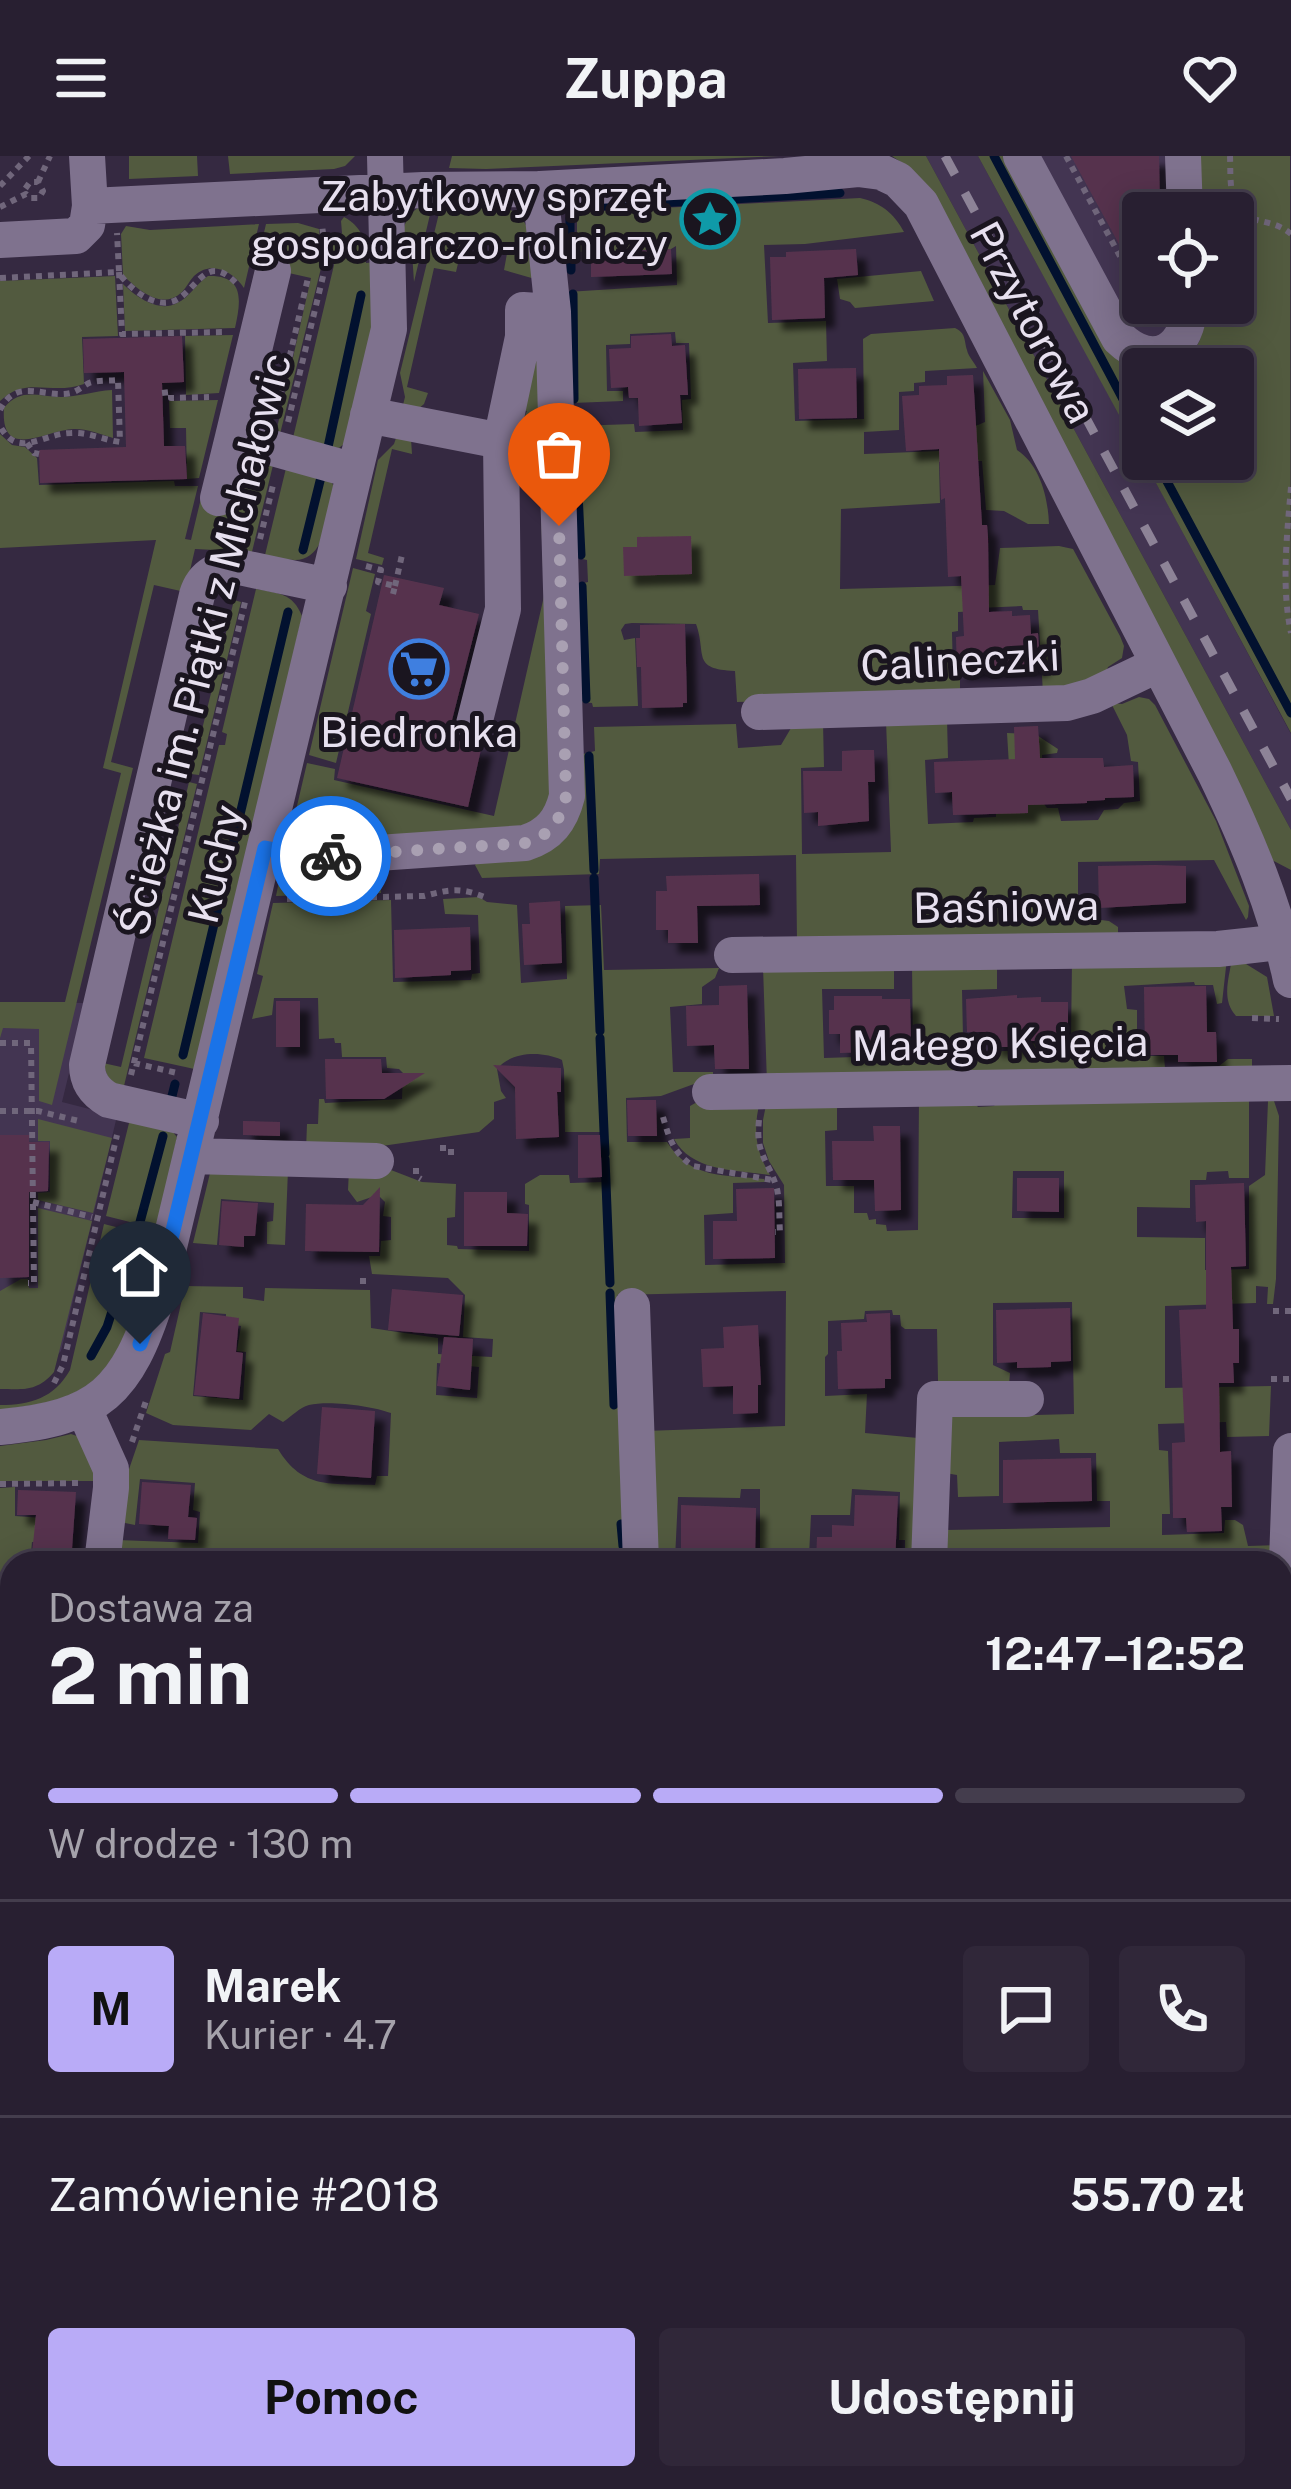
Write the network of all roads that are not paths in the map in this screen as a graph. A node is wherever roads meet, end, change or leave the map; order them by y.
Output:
1 (87, 156) edge
2 (1021, 156) edge
3 (1183, 156) edge
4 (815, 164) edge
5 (386, 174) edge
6 (540, 189) junction
7 (1184, 192) edge
8 (89, 206) junction
9 (0, 240) edge
10 (274, 280) road end
11 (553, 312) junction
12 (1188, 324) edge
13 (368, 416) junction
14 (233, 437) junction
15 (501, 441) junction
16 (355, 471) junction
17 (218, 498) dead end
18 (339, 574) junction
19 (1157, 664) junction
20 (759, 712) dead end
21 (474, 724) dead end
22 (265, 848) junction
23 (1274, 872) edge
24 (1281, 942) junction
25 (732, 955) dead end
26 (1291, 980) edge
27 (1291, 1083) edge
28 (710, 1092) dead end
29 (196, 1139) junction
30 (376, 1161) dead end
31 (632, 1306) dead end
32 (1026, 1399) dead end
33 (85, 1408) junction
34 (0, 1427) edge
35 (1291, 1451) edge
36 (103, 1551) edge
37 (641, 1551) edge
38 (929, 1551) edge
39 (1287, 1551) edge

1 - 8 street
2 - 12 street
3 - 7 street
4 - 6 street, Przytorowa
4 - 19 street, Przytorowa
5 - 6 street, Przytorowa
5 - 8 street, Przytorowa
5 - 13 street, Kuchy
6 - 11 street
8 - 9 street
10 - 14 street
11 - 15 street
11 - 22 street
13 - 15 street
13 - 16 street, Kuchy
14 - 16 street
14 - 17 street
15 - 21 street
16 - 18 street, Kuchy
18 - 22 street, Kuchy
18 - 29 street
19 - 20 street, Calineczki
19 - 23 street, Przytorowa
22 - 29 street, Kuchy
23 - 24 street, Przytorowa
24 - 25 street, Baśniowa
24 - 26 street, Przytorowa
27 - 28 street, Małego Księcia
29 - 30 street
29 - 33 street, Kuchy
31 - 37 street
32 - 38 street
33 - 34 street
33 - 36 street
35 - 39 street

